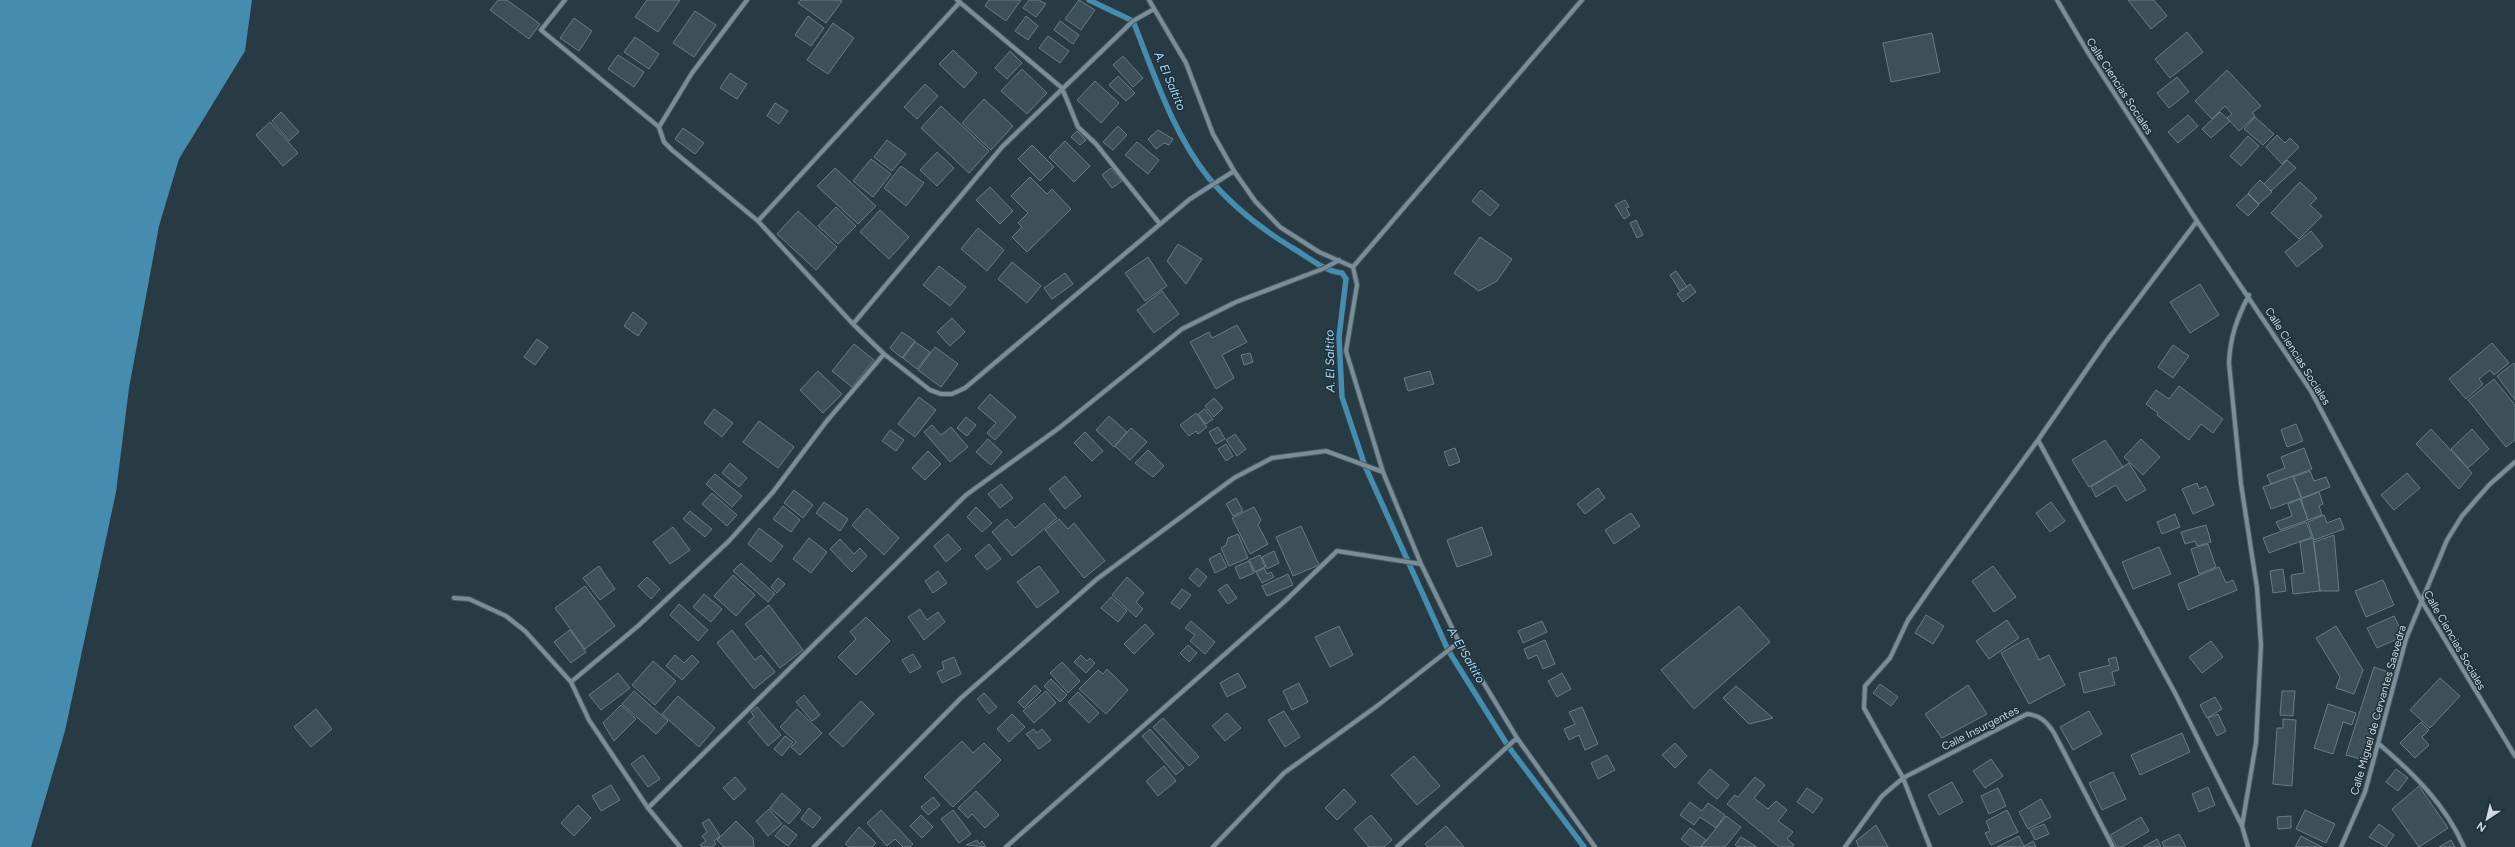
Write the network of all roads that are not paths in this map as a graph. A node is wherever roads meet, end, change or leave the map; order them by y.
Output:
1 (565, 0) edge
2 (747, 0) edge
3 (1149, 0) edge
4 (1582, 0) edge
5 (2057, 0) edge
6 (958, 1) edge
7 (1154, 9) junction
8 (1062, 88) junction
9 (659, 127) junction
10 (1234, 171) junction
11 (758, 221) junction
12 (2197, 221) junction
13 (1160, 224) junction
14 (1339, 260) junction
15 (1353, 266) junction
16 (2249, 295) junction
17 (853, 324) junction
18 (884, 354) junction
19 (2038, 440) junction
20 (2515, 462) edge
21 (1383, 472) junction
22 (1421, 564) junction
23 (454, 598) dead end
24 (2420, 600) junction
25 (1459, 642) junction
26 (571, 682) junction
27 (1517, 738) junction
28 (2378, 744) junction
29 (2515, 756) edge
30 (1902, 778) junction
31 (648, 808) junction
32 (2242, 826) junction
33 (680, 847) edge
34 (814, 847) edge
35 (1006, 847) edge
36 (1213, 847) edge
37 (1397, 847) edge
38 (1595, 847) edge
39 (1845, 847) edge
40 (1930, 847) edge
41 (2113, 847) edge
42 (2248, 847) edge
43 (2341, 847) edge
44 (2464, 847) edge

1 - 9 street
2 - 9 street
3 - 7 street
4 - 15 street
5 - 12 street, Calle Ciencias Sociales
6 - 8 street
6 - 11 street
7 - 8 street
7 - 10 street
8 - 13 street
8 - 17 street
9 - 11 street
10 - 13 street
10 - 14 street
11 - 17 street
12 - 16 street, Calle Ciencias Sociales
12 - 19 street
13 - 18 street
14 - 15 street
14 - 31 street
15 - 21 street
16 - 24 street, Calle Ciencias Sociales
16 - 32 street
17 - 18 street
18 - 26 street
19 - 30 street
19 - 32 street
20 - 24 street, Calle Miguel de Cervantes Saavedra
21 - 22 street
21 - 34 street
22 - 25 street
22 - 35 street
23 - 26 street
24 - 28 street, Calle Miguel de Cervantes Saavedra
24 - 29 street, Calle Ciencias Sociales
25 - 27 street
25 - 36 street
26 - 31 street
27 - 37 street
27 - 38 street
28 - 43 street, Calle Miguel de Cervantes Saavedra
28 - 44 street
30 - 39 street, Calle Insurgentes
30 - 40 street
30 - 41 street, Calle Insurgentes
31 - 33 street
32 - 42 street

